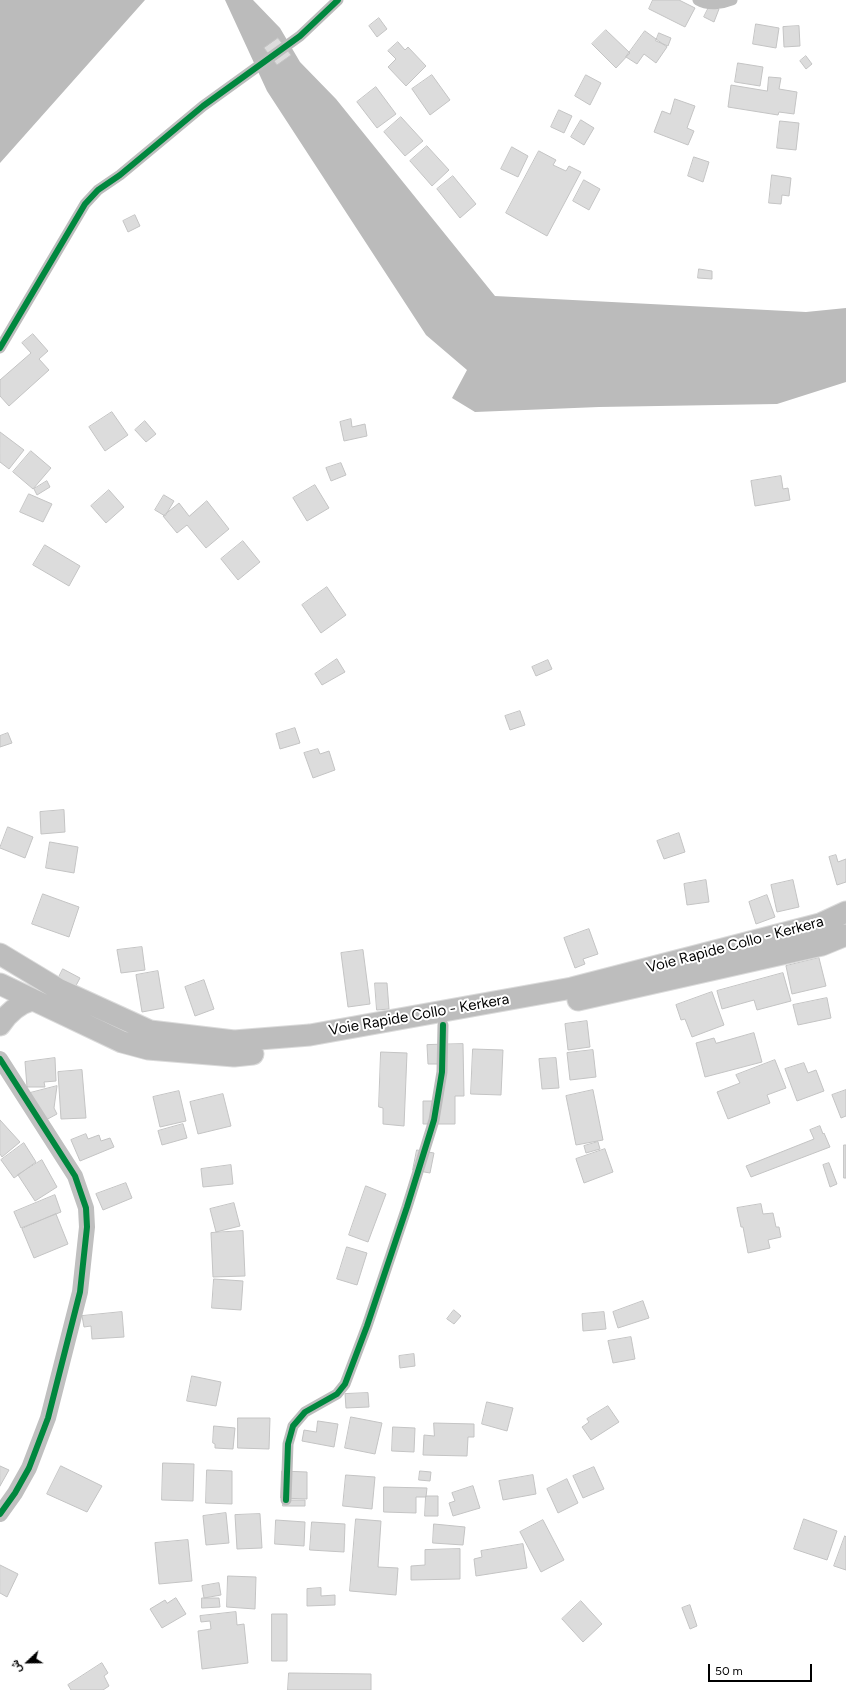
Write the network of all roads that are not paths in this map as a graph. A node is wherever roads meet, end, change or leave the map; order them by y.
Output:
1 (338, 0) edge
2 (698, 0) edge
3 (732, 0) edge
4 (0, 348) edge
5 (846, 912) edge
6 (846, 935) edge
7 (0, 954) edge
8 (0, 984) edge
9 (32, 1000) junction
10 (0, 1025) edge
11 (443, 1025) junction
12 (0, 1059) edge
13 (286, 1500) dead end
14 (0, 1514) edge

1 - 4 street
2 - 3 street
5 - 7 highway, Voie Rapide Collo - Kerkera
6 - 11 highway, Voie Rapide Collo - Kerkera
8 - 9 highway, Voie Rapide Collo - Kerkera
9 - 10 highway
9 - 11 highway, Voie Rapide Collo - Kerkera
11 - 13 street
12 - 14 street

